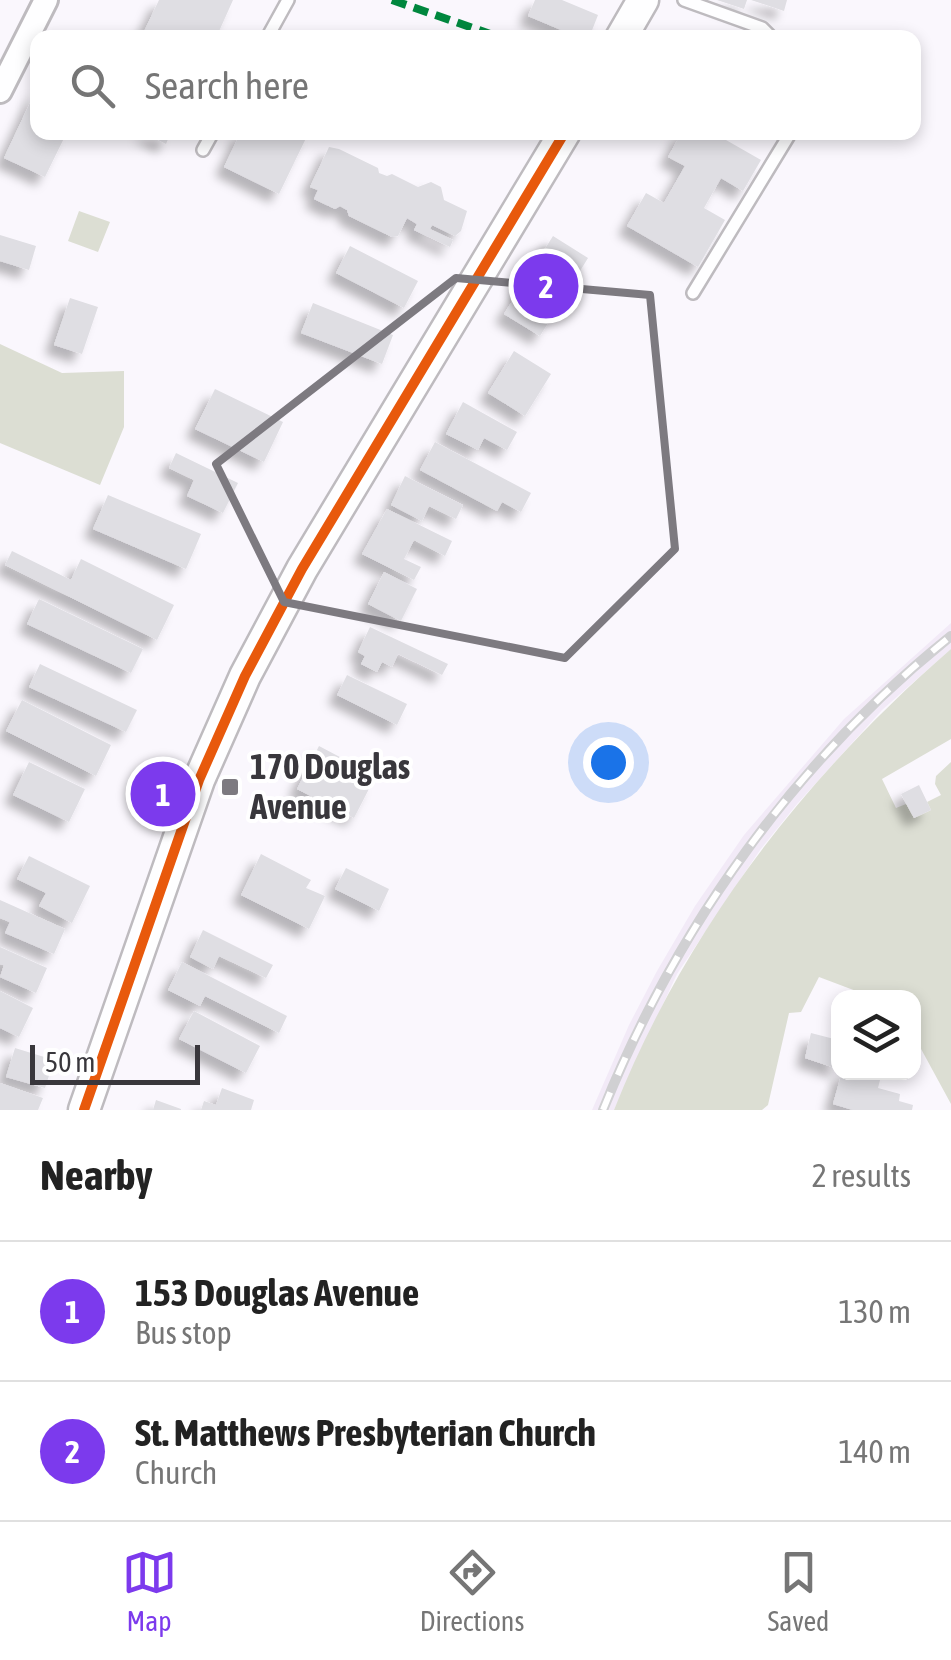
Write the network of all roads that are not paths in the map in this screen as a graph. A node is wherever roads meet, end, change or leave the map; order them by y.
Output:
1 (46, 0) edge
2 (288, 0) edge
3 (643, 0) edge
4 (684, 0) edge
5 (31, 30) edge
6 (271, 30) edge
7 (626, 30) edge
8 (764, 30) edge
9 (30, 31) edge
10 (0, 90) edge
11 (209, 140) edge
12 (560, 140) edge
13 (786, 140) edge
14 (203, 150) dead end
15 (693, 293) dead end
16 (84, 1110) edge

1 - 5 street
2 - 6 lane
3 - 7 street
4 - 8 lane
9 - 10 street
11 - 14 lane
12 - 16 street
13 - 15 lane

